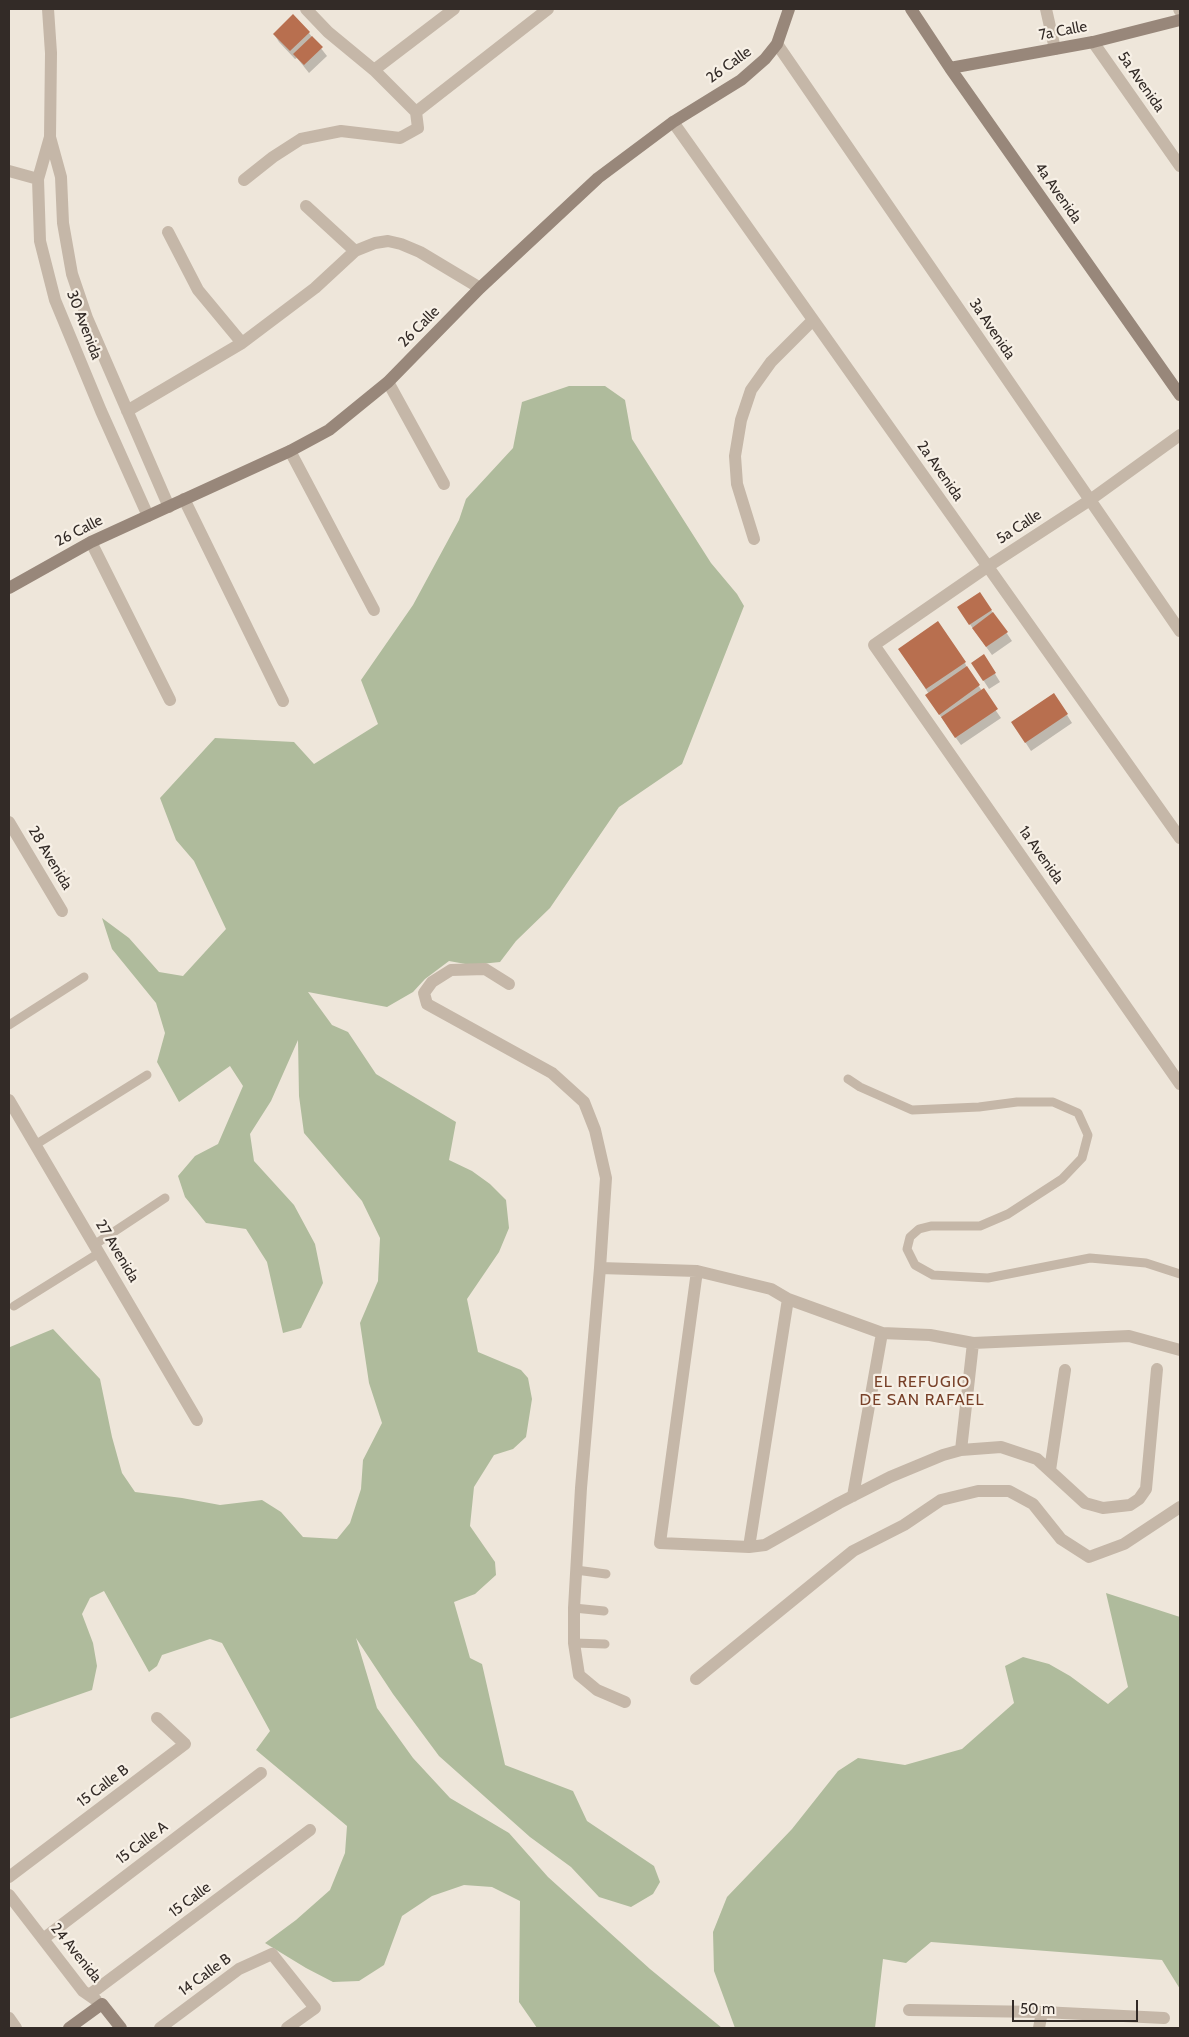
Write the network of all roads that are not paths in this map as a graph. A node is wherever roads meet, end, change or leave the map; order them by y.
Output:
1 (48, 9) edge
2 (306, 9) edge
3 (454, 9) edge
4 (548, 9) edge
5 (789, 9) edge
6 (911, 9) edge
7 (1046, 9) edge
8 (1180, 20) edge
9 (1093, 42) junction
10 (777, 44) junction
11 (1055, 48) junction
12 (950, 68) junction
13 (374, 70) junction
14 (416, 112) junction
15 (673, 122) junction
16 (50, 137) junction
17 (1180, 166) edge
18 (9, 171) edge
19 (38, 179) junction
20 (244, 180) dead end
21 (306, 206) dead end
22 (168, 232) dead end
23 (355, 251) junction
24 (480, 288) junction
25 (813, 320) junction
26 (242, 343) junction
27 (388, 382) junction
28 (1180, 395) edge
29 (126, 411) junction
30 (1180, 435) edge
31 (290, 451) junction
32 (444, 484) dead end
33 (184, 499) junction
34 (1090, 500) junction
35 (169, 507) junction
36 (148, 516) junction
37 (754, 539) dead end
38 (91, 542) junction
39 (987, 566) junction
40 (9, 588) edge
41 (374, 610) dead end
42 (1180, 631) edge
43 (874, 645) joint
44 (170, 700) dead end
45 (283, 702) dead end
46 (9, 822) edge
47 (1180, 838) edge
48 (62, 911) dead end
49 (84, 977) dead end
50 (509, 984) dead end
51 (9, 1024) edge
52 (147, 1075) dead end
53 (848, 1079) dead end
54 (1180, 1081) edge
55 (9, 1100) edge
56 (35, 1145) junction
57 (165, 1198) dead end
58 (97, 1249) junction
59 (600, 1268) junction
60 (697, 1271) junction
61 (1180, 1274) edge
62 (788, 1299) junction
63 (14, 1306) dead end
64 (882, 1333) junction
65 (973, 1343) junction
66 (1180, 1350) edge
67 (1157, 1369) dead end
68 (1065, 1370) dead end
69 (197, 1420) dead end
70 (961, 1450) junction
71 (1050, 1470) junction
72 (853, 1496) junction
73 (1180, 1507) edge
74 (749, 1547) junction
75 (576, 1570) junction
76 (606, 1574) dead end
77 (574, 1608) junction
78 (604, 1611) dead end
79 (574, 1643) junction
80 (605, 1644) dead end
81 (696, 1679) dead end
82 (625, 1702) dead end
83 (157, 1718) dead end
84 (261, 1773) dead end
85 (310, 1830) dead end
86 (9, 1877) edge
87 (9, 1894) edge
88 (43, 1939) junction
89 (89, 1995) junction
90 (102, 2004) junction
91 (909, 2010) dead end
92 (1042, 2012) junction
93 (9, 2018) edge
94 (1164, 2018) dead end
95 (16, 2028) edge
96 (69, 2028) edge
97 (121, 2028) edge
98 (160, 2028) edge
99 (287, 2028) edge
100 (1039, 2028) edge

1 - 16 street, 30 Avenida
2 - 13 street
3 - 13 street
4 - 14 street
5 - 10 street, 26 Calle
6 - 12 street, 4a Avenida
7 - 11 street
8 - 9 street, 7a Calle
9 - 11 street, 7a Calle
9 - 17 street, 5a Avenida
10 - 15 street, 26 Calle
10 - 34 street, 3a Avenida
11 - 12 street, 7a Calle
12 - 28 street, 4a Avenida
13 - 14 street
14 - 20 street
15 - 24 street, 26 Calle
15 - 25 street, 2a Avenida
16 - 19 street, 30 Avenida
16 - 29 street, 30 Avenida
18 - 19 street
19 - 36 street, 30 Avenida
21 - 23 street
22 - 26 street
23 - 24 street
23 - 26 street
24 - 27 street, 26 Calle
25 - 37 street
25 - 39 street, 2a Avenida
26 - 29 street
27 - 31 street, 26 Calle
27 - 32 street
29 - 35 street, 30 Avenida
30 - 34 street, 5a Calle
31 - 33 street, 26 Calle
31 - 41 street
33 - 35 street, 26 Calle
33 - 45 street
34 - 39 street, 5a Calle
34 - 42 street, 3a Avenida
35 - 36 street, 26 Calle
36 - 38 street, 26 Calle
38 - 40 street, 26 Calle
38 - 44 street
39 - 43 street, 5a Calle
39 - 47 street, 2a Avenida
43 - 54 street, 1a Avenida
46 - 48 street, 28 Avenida
49 - 51 lane
50 - 59 street
52 - 56 lane
53 - 61 lane
55 - 56 street, 27 Avenida
56 - 58 street, 27 Avenida
57 - 58 lane
58 - 63 lane
58 - 69 street, 27 Avenida
59 - 60 street
59 - 75 street
60 - 62 street
60 - 74 street
62 - 64 street
62 - 74 street
64 - 65 street
64 - 72 street
65 - 66 street
65 - 70 street
67 - 71 street
68 - 71 street
70 - 71 street
70 - 72 street
72 - 74 street
73 - 81 street
75 - 76 lane
75 - 77 street
77 - 78 lane
77 - 79 street
79 - 80 lane
79 - 82 street
83 - 86 street, 15 Calle B
84 - 88 street, 15 Calle A
85 - 89 street, 15 Calle
87 - 88 street, 24 Avenida
88 - 89 street, 24 Avenida
89 - 90 street, 24 Avenida
90 - 96 street
90 - 97 street, 24 Avenida
91 - 92 street
92 - 94 street
92 - 100 street
93 - 95 street
98 - 99 street, 14 Calle B

